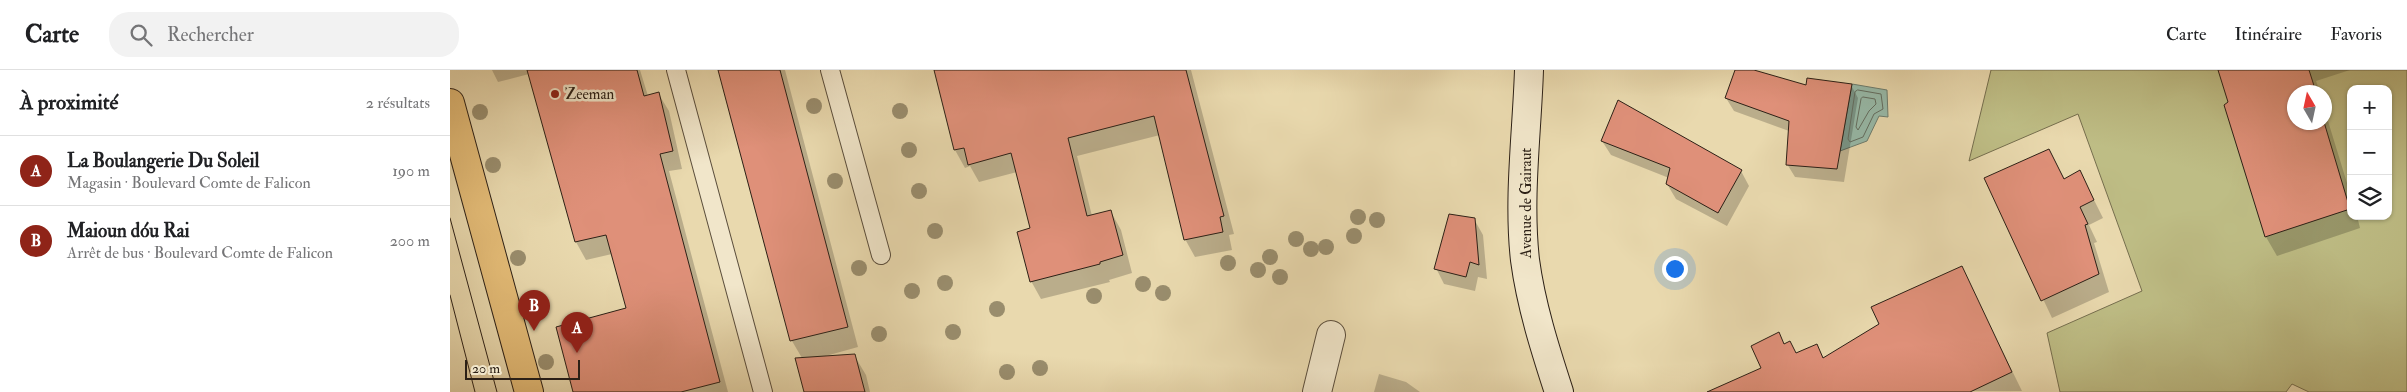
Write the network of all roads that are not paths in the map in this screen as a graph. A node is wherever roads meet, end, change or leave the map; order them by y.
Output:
1 (676, 70) edge
2 (830, 70) edge
3 (1529, 70) edge
4 (450, 104) edge
5 (882, 255) dead end
6 (1331, 335) dead end
7 (529, 392) edge
8 (763, 392) edge
9 (1317, 392) edge
10 (1560, 392) edge

1 - 8 lane
2 - 5 lane
3 - 10 street, Avenue de Gairaut
4 - 7 main road
6 - 9 street

